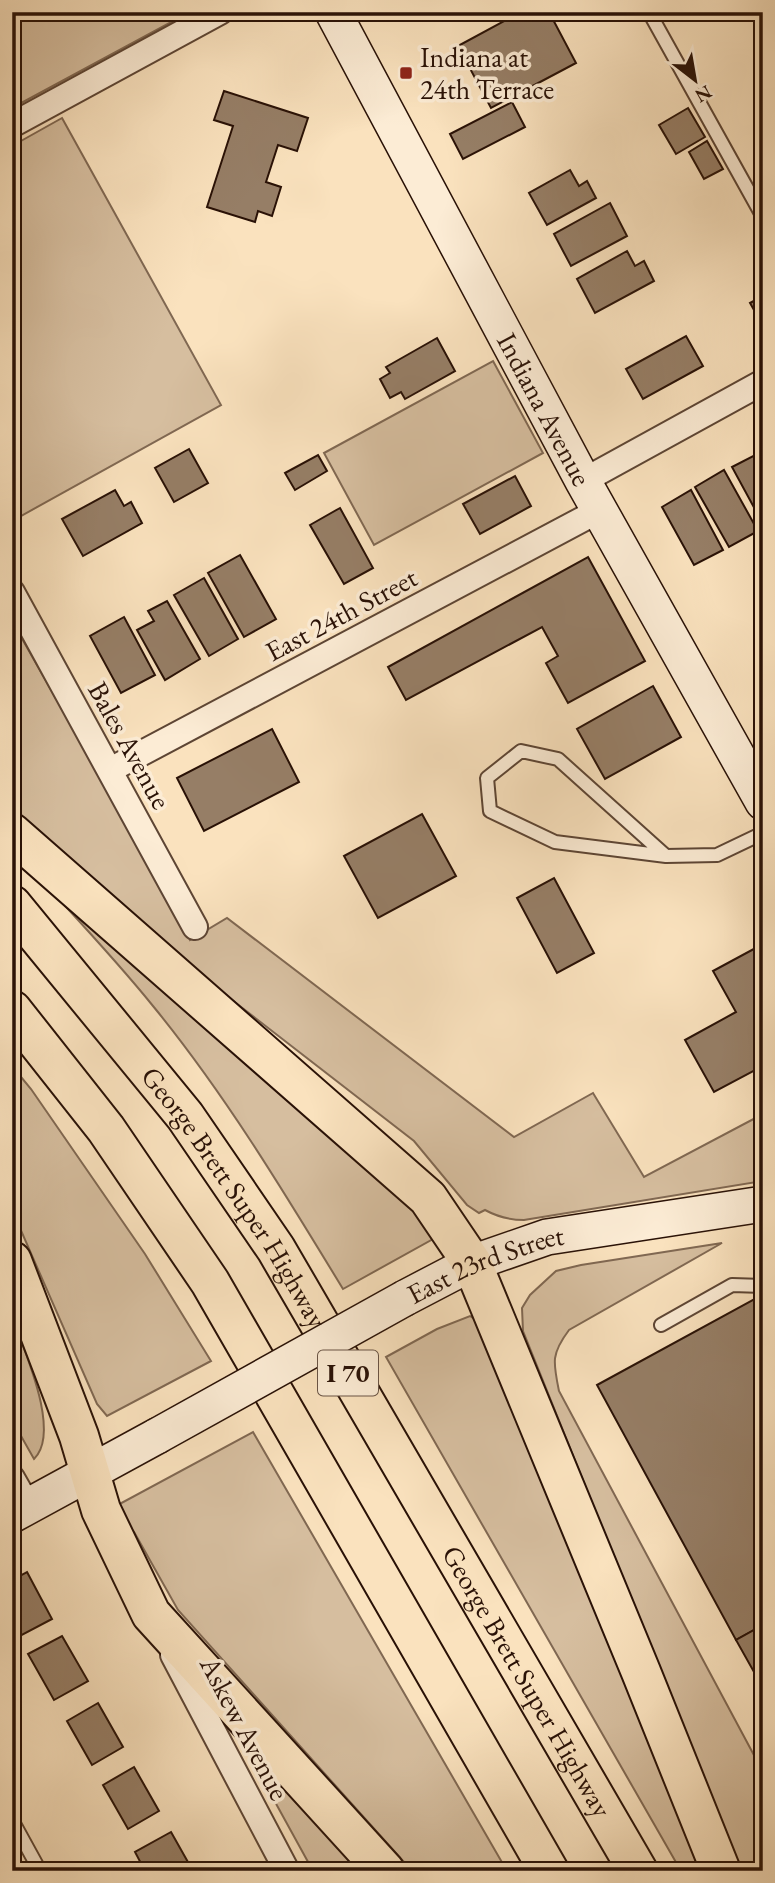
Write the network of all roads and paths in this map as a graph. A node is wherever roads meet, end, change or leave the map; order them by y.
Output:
1 (220, 12) edge
2 (333, 12) edge
3 (649, 12) edge
4 (12, 125) edge
5 (763, 216) edge
6 (763, 382) edge
7 (592, 496) junction
8 (12, 592) edge
9 (110, 770) junction
10 (763, 802) edge
11 (12, 833) edge
12 (763, 833) edge
13 (666, 856) junction
14 (12, 905) edge
15 (195, 927) dead end
16 (12, 1010) edge
17 (763, 1204) edge
18 (12, 1261) edge
19 (472, 1263) junction
20 (763, 1286) edge
21 (661, 1325) dead end
22 (89, 1472) junction
23 (18, 1500) edge
24 (151, 1614) junction
25 (12, 1820) edge
26 (40, 1871) edge
27 (287, 1871) edge
28 (385, 1871) edge
29 (549, 1871) edge
30 (638, 1871) edge
31 (721, 1871) edge

1 - 4 street
2 - 7 street, Indiana Avenue
3 - 5 lane
6 - 7 street, East 24th Street
7 - 9 street, East 24th Street
7 - 10 street, Indiana Avenue
8 - 9 street, Bales Avenue
9 - 15 street, Bales Avenue
11 - 19 highway
12 - 13 lane
13 - 13 lane
14 - 30 highway, George Brett Super Highway / I 70
16 - 29 highway, I 70
17 - 19 street, East 23rd Street
18 - 22 highway
19 - 22 street, East 23rd Street, bridge
19 - 31 highway
20 - 21 lane
22 - 23 street, East 23rd Street
22 - 24 highway
24 - 27 street, Askew Avenue
24 - 28 highway
25 - 26 lane

